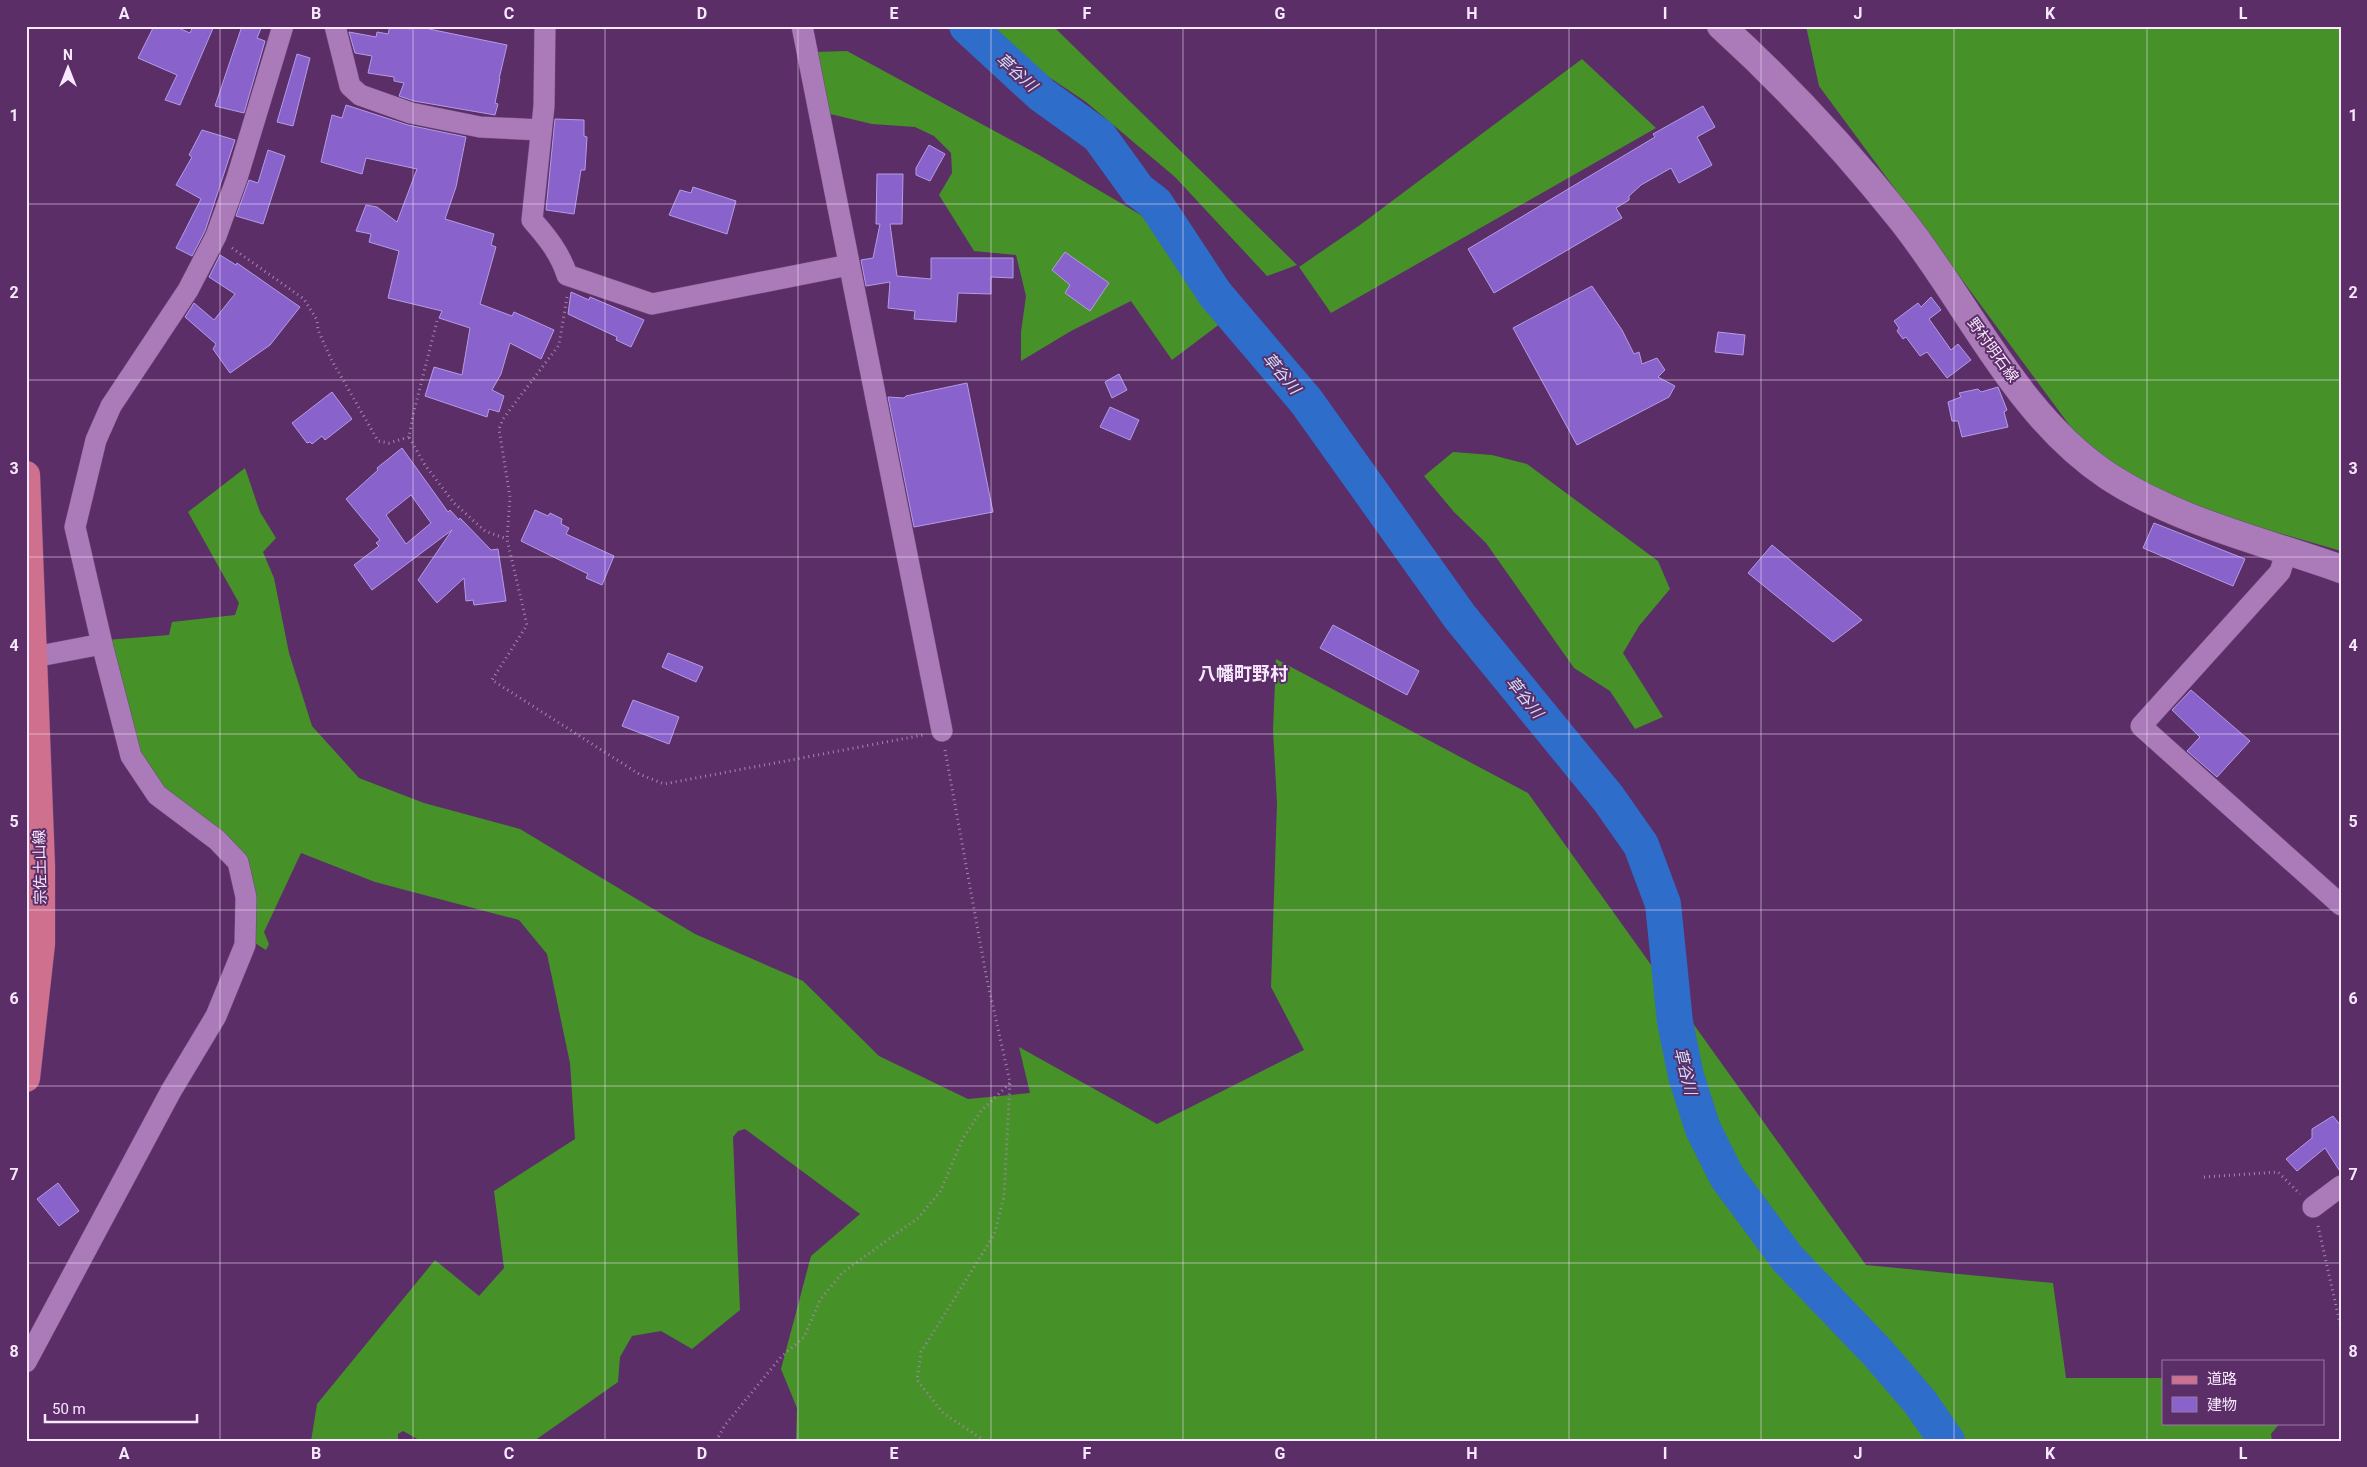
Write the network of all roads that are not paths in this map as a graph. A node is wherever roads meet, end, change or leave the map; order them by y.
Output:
1 (283, 26) edge
2 (335, 26) edge
3 (545, 26) edge
4 (802, 26) edge
5 (1721, 26) edge
6 (541, 130) junction
7 (849, 265) junction
8 (26, 476) edge
9 (2287, 550) junction
10 (2341, 569) edge
11 (102, 644) junction
12 (34, 657) junction
13 (942, 731) road end
14 (2341, 905) edge
15 (26, 1078) edge
16 (2341, 1186) edge
17 (2314, 1208) road end
18 (26, 1362) edge

1 - 11 street
2 - 6 street
3 - 6 street
4 - 7 street
5 - 9 main road, 野村明石線
6 - 7 street
7 - 13 street
8 - 12 main road, 宗佐土山線
9 - 10 main road, 野村明石線
9 - 14 street
11 - 12 street
11 - 18 street
12 - 15 main road, 宗佐土山線
16 - 17 street

